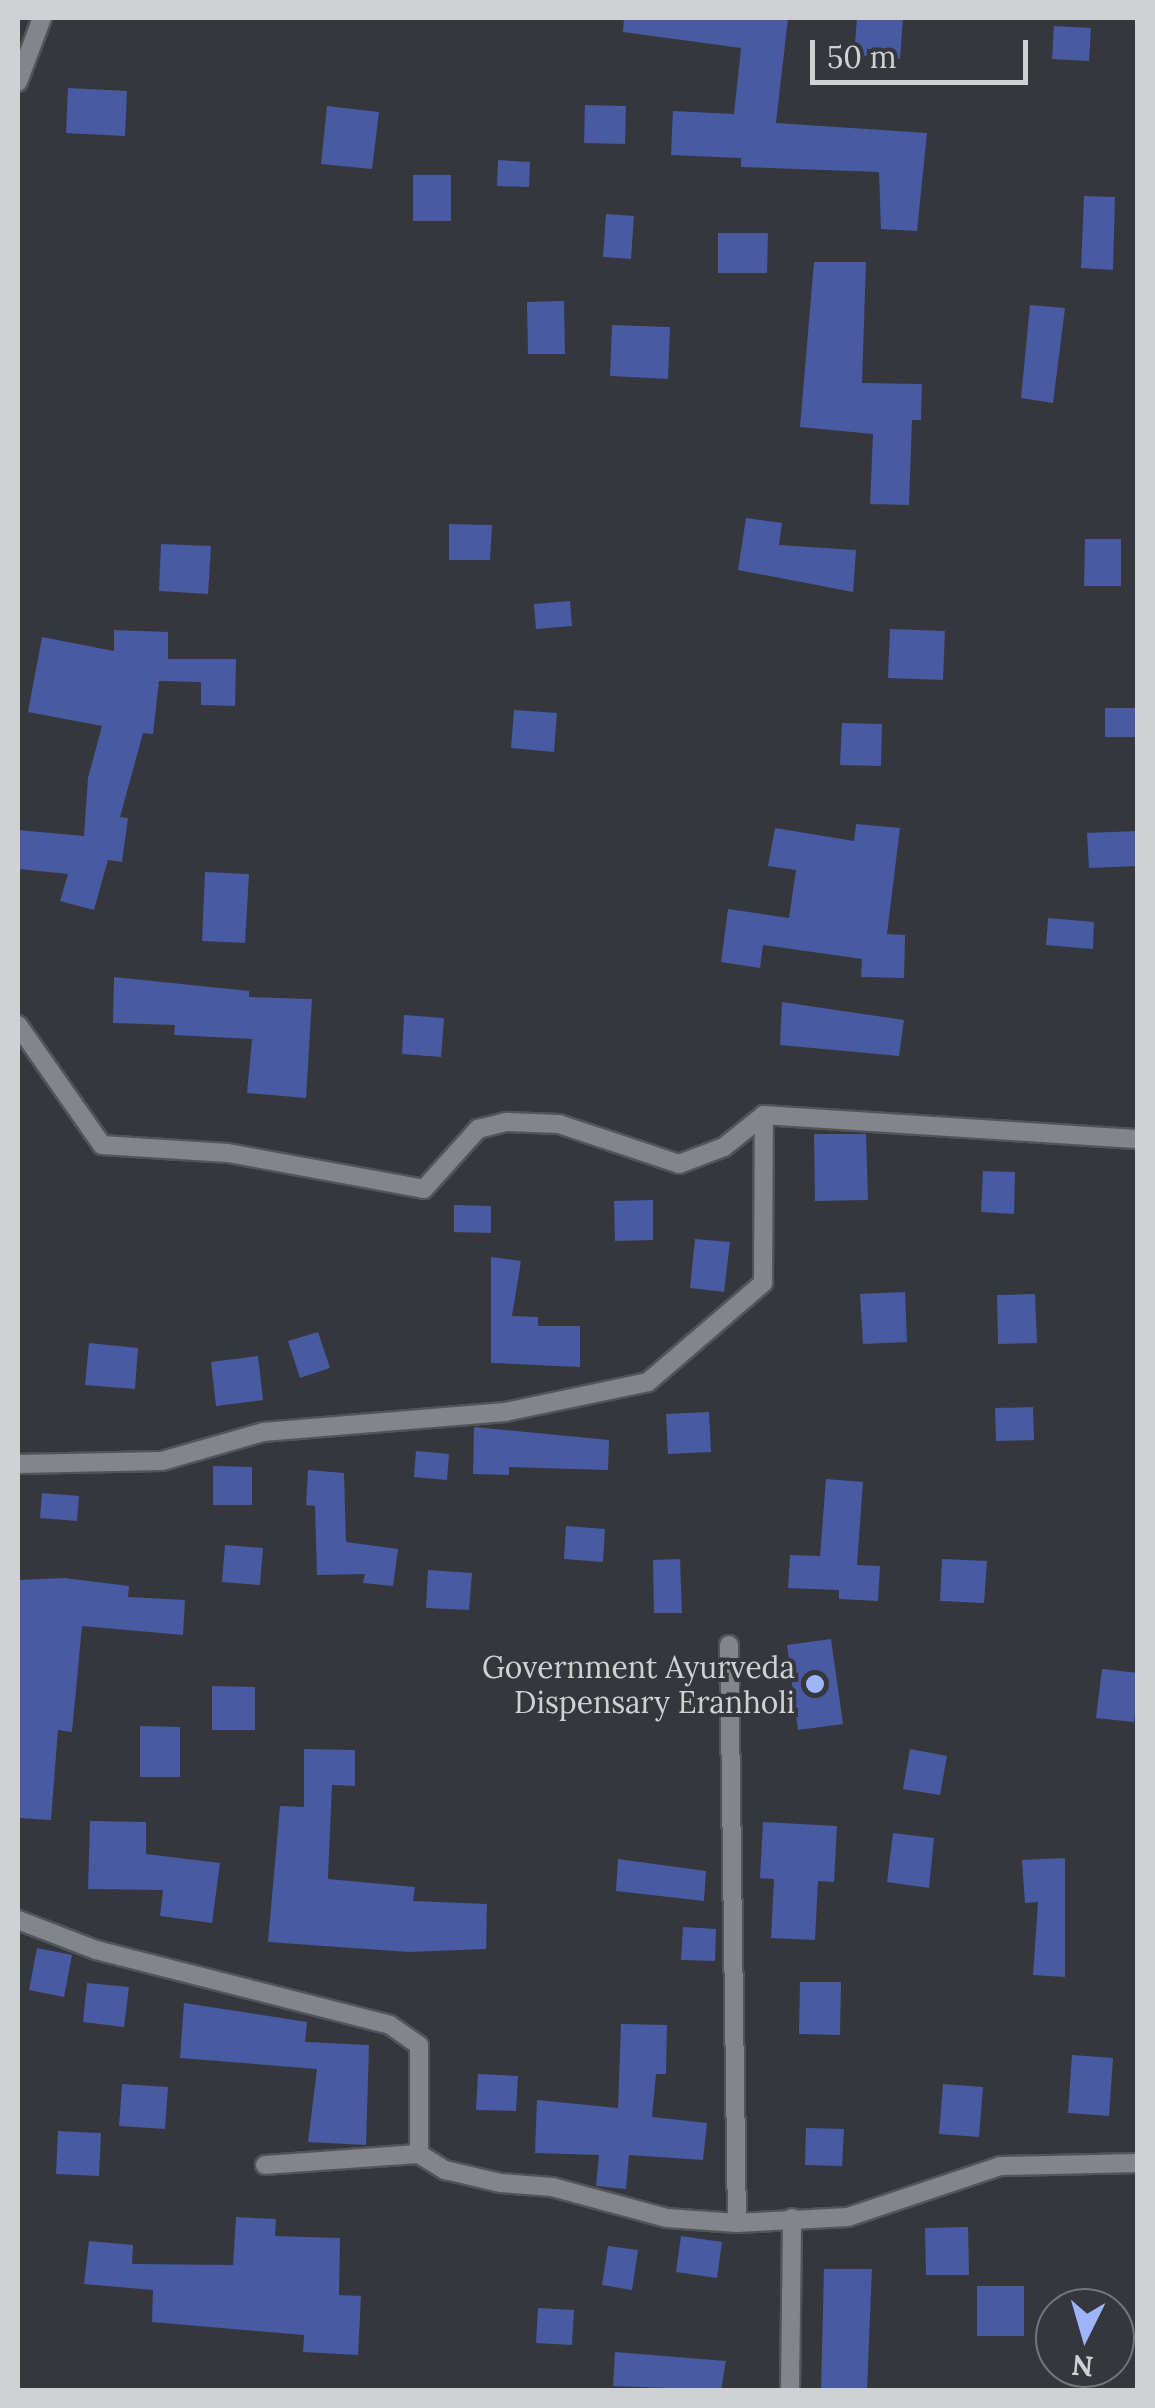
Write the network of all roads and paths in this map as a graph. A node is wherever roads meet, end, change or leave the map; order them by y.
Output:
1 (42, 18) edge
2 (18, 82) edge
3 (18, 1025) edge
4 (764, 1115) junction
5 (1138, 1139) edge
6 (18, 1464) edge
7 (729, 1645) dead end
8 (18, 1920) edge
9 (419, 2154) junction
10 (1138, 2163) edge
11 (265, 2165) dead end
12 (792, 2218) junction
13 (737, 2223) junction
14 (790, 2390) edge

1 - 2 street
3 - 4 street
4 - 5 street
4 - 6 street
7 - 13 street
8 - 9 street
9 - 11 street
9 - 13 street
10 - 12 street
12 - 13 street
12 - 14 street

